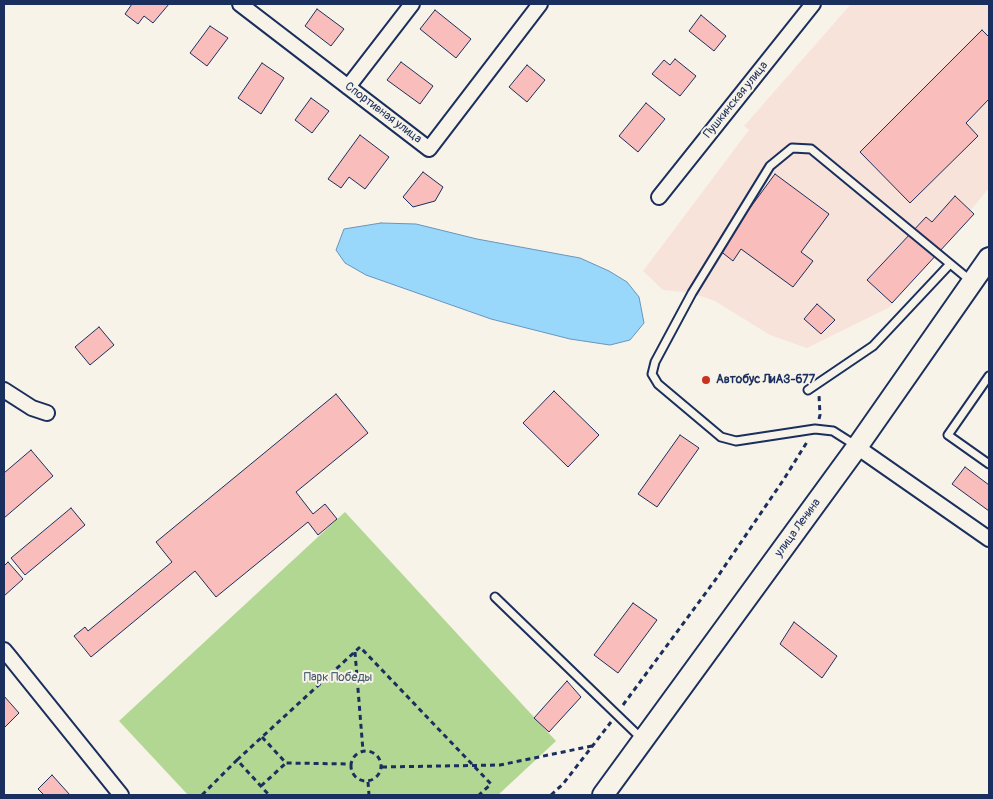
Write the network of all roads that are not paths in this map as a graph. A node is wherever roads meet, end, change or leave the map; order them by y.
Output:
1 (240, 4) edge
2 (412, 4) edge
3 (540, 4) edge
4 (813, 4) edge
5 (348, 87) junction
6 (659, 197) dead end
7 (989, 258) edge
8 (950, 264) junction
9 (972, 282) junction
10 (989, 376) edge
11 (4, 390) edge
12 (808, 390) dead end
13 (47, 413) dead end
14 (857, 447) junction
15 (989, 464) edge
16 (989, 539) edge
17 (495, 596) dead end
18 (6, 656) edge
19 (643, 740) junction
20 (121, 795) edge
21 (603, 795) edge

1 - 5 street, Спортивная улица
2 - 5 street
3 - 5 street, Спортивная улица
4 - 6 street, Пушкинская улица
7 - 9 main road, улица Ленина
8 - 9 lane
8 - 12 lane
8 - 14 lane
9 - 14 main road, улица Ленина
10 - 15 lane
11 - 13 street
14 - 16 street
14 - 19 main road, улица Ленина
17 - 19 lane
18 - 20 street
19 - 21 main road, улица Ленина

